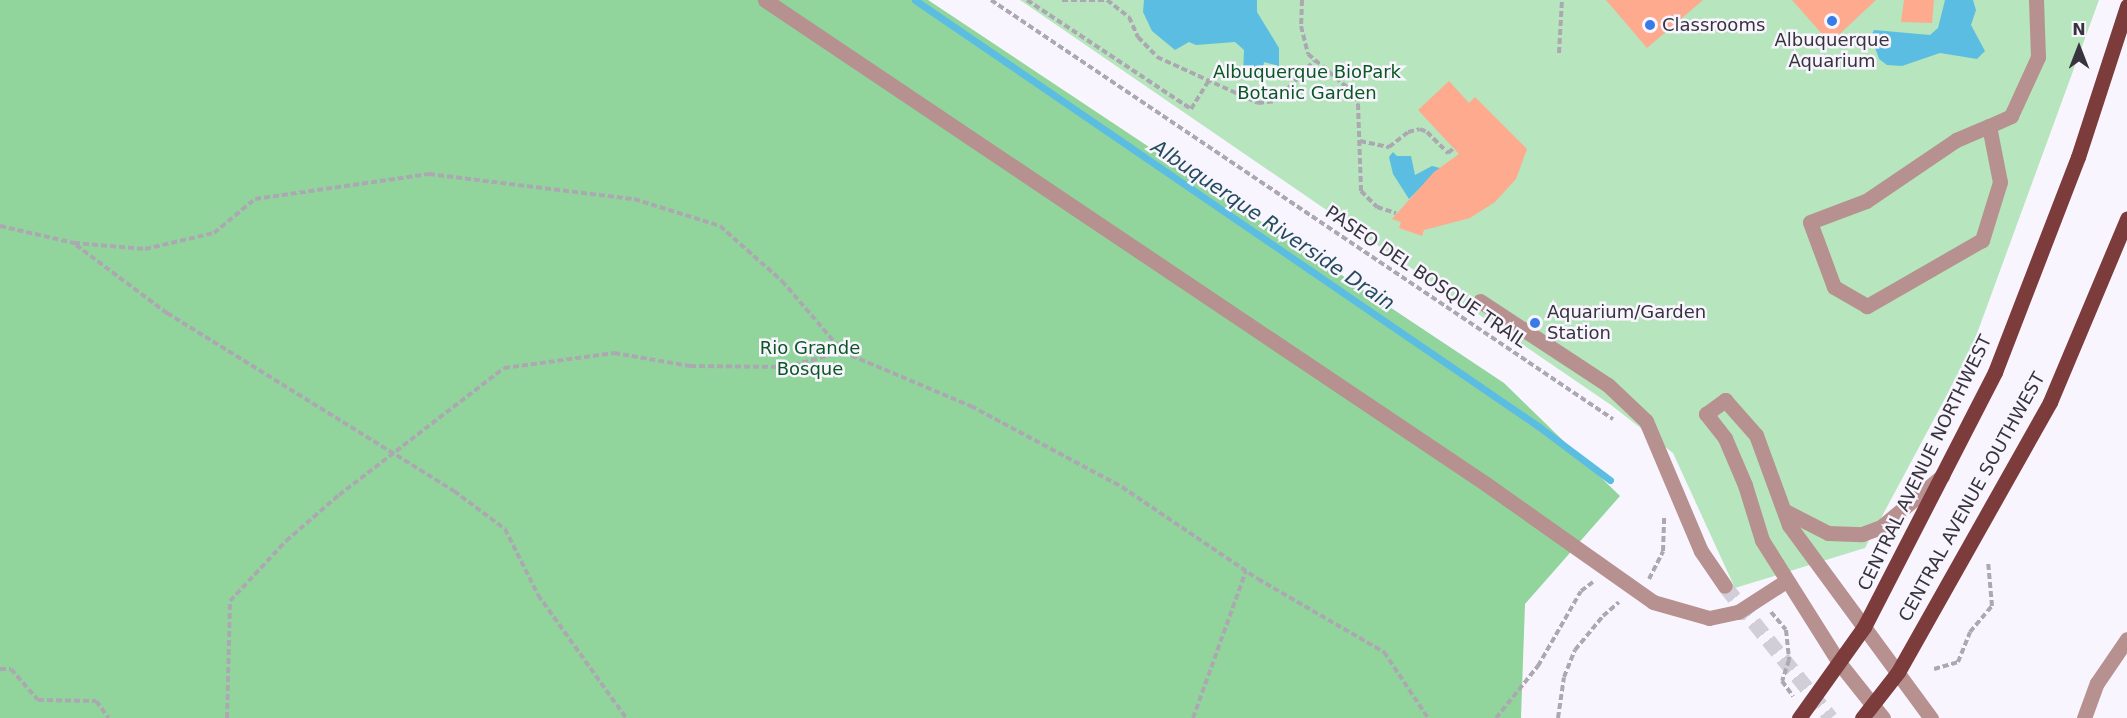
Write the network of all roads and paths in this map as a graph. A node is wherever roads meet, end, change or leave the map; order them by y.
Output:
1 (765, 0) edge
2 (991, 0) edge
3 (1027, 0) edge
4 (1062, 0) edge
5 (1106, 0) edge
6 (1302, 0) edge
7 (1562, 0) edge
8 (2036, 0) edge
9 (2127, 6) edge
10 (1559, 53) dead end
11 (1314, 61) junction
12 (1210, 79) junction
13 (1989, 126) junction
14 (1360, 141) junction
15 (1455, 147) dead end
16 (1396, 213) dead end
17 (2127, 219) edge
18 (0, 226) edge
19 (74, 243) junction
20 (1480, 301) dead end
21 (843, 352) junction
22 (1619, 423) dead end
23 (391, 453) junction
24 (1944, 474) junction
25 (1785, 511) junction
26 (1663, 513) dead end
27 (1988, 561) dead end
28 (1607, 570) junction
29 (1246, 571) junction
30 (1786, 581) junction
31 (1725, 586) tunnel mouth
32 (1635, 590) junction
33 (1864, 627) junction
34 (2127, 639) edge
35 (1790, 651) dead end
36 (1840, 664) junction
37 (0, 669) edge
38 (1934, 669) dead end
39 (1898, 672) junction
40 (1782, 681) dead end
41 (1872, 705) junction
42 (109, 718) edge
43 (227, 718) edge
44 (626, 718) edge
45 (1193, 718) edge
46 (1428, 718) edge
47 (1496, 718) edge
48 (1558, 718) edge
49 (1799, 718) edge
50 (1862, 718) edge
51 (1883, 718) edge
52 (1931, 718) edge
53 (2084, 718) edge

1 - 28 street
2 - 22 path, PASEO DEL BOSQUE TRAIL
3 - 12 path
4 - 5 path
5 - 12 path
6 - 11 path
7 - 10 path
8 - 13 street
9 - 24 main road, CENTRAL AVENUE NORTHWEST
11 - 12 path
11 - 14 path
13 - 13 street
14 - 15 path
14 - 16 path
17 - 39 main road, CENTRAL AVENUE SOUTHWEST
18 - 19 path
19 - 21 path
19 - 23 path
20 - 31 street
21 - 23 path
21 - 29 path
23 - 43 path
23 - 44 path
24 - 25 street
24 - 33 main road, CENTRAL AVENUE NORTHWEST
25 - 30 street
25 - 33 street
26 - 32 path
27 - 38 path
28 - 32 street
28 - 47 path
29 - 45 path
29 - 46 path
30 - 32 street
30 - 36 street
32 - 48 path
33 - 36 main road, CENTRAL AVENUE NORTHWEST
33 - 39 street
34 - 53 street
35 - 40 path
36 - 41 street
36 - 49 main road, CENTRAL AVENUE NORTHWEST
37 - 42 path
39 - 41 main road, CENTRAL AVENUE SOUTHWEST
39 - 52 street
41 - 50 main road, CENTRAL AVENUE SOUTHWEST
41 - 51 street

